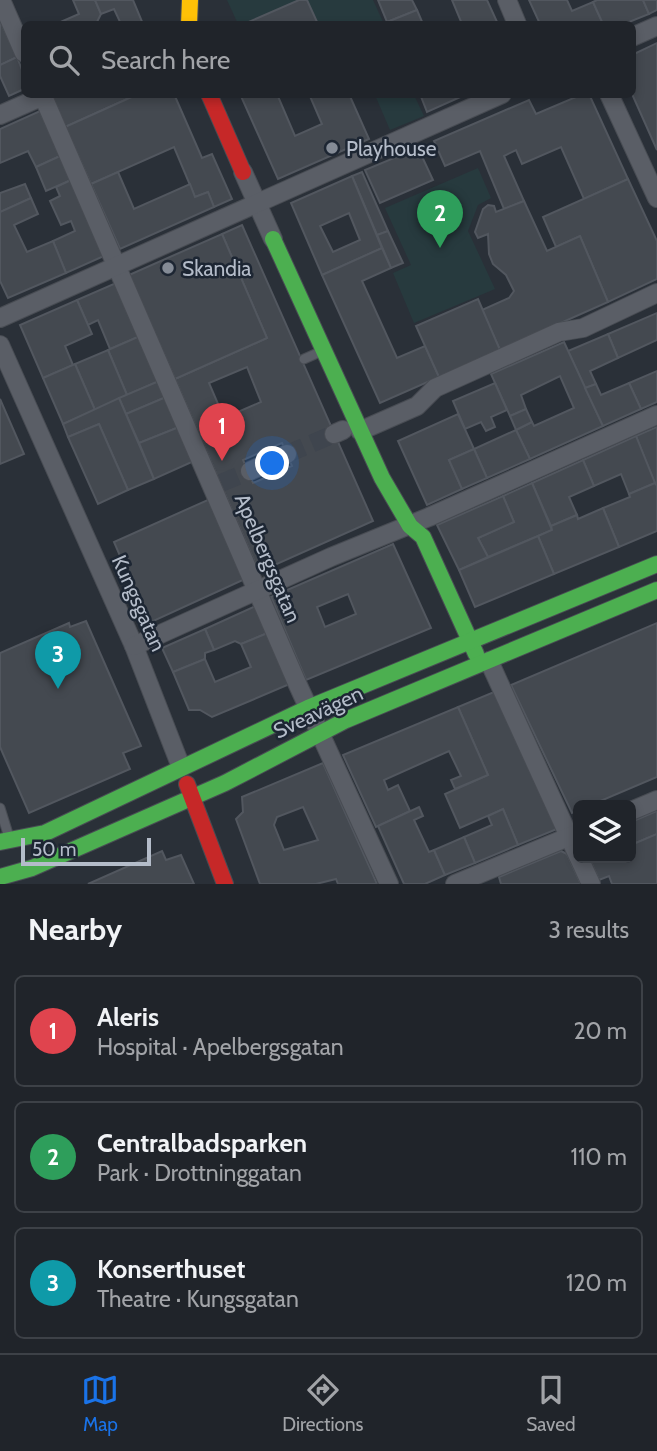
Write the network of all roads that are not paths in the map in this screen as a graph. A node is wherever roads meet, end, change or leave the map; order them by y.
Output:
1 (1, 0) edge
2 (190, 0) edge
3 (507, 0) edge
4 (190, 21) edge
5 (516, 21) edge
6 (657, 26) edge
7 (636, 35) edge
8 (21, 46) edge
9 (37, 98) edge
10 (44, 98) edge
11 (211, 98) edge
12 (493, 98) edge
13 (610, 98) edge
14 (0, 115) edge
15 (243, 172) joint
16 (657, 198) edge
17 (257, 204) junction
18 (272, 239) joint
19 (120, 274) junction
20 (657, 293) edge
21 (0, 318) edge
22 (0, 345) edge
23 (323, 350) junction
24 (304, 359) dead end
25 (657, 415) edge
26 (346, 432) junction
27 (287, 454) tunnel mouth
28 (250, 471) tunnel mouth
29 (410, 526) junction
30 (657, 564) edge
31 (257, 590) junction
32 (657, 590) edge
33 (463, 643) junction
34 (134, 646) junction
35 (479, 665) junction
36 (308, 708) junction
37 (320, 733) junction
38 (181, 767) junction
39 (191, 797) junction
40 (657, 800) edge
41 (0, 808) edge
42 (636, 809) edge
43 (45, 833) junction
44 (573, 833) edge
45 (573, 835) edge
46 (5, 841) edge
47 (0, 858) edge
48 (582, 863) edge
49 (35, 876) edge
50 (0, 877) edge
51 (225, 884) edge
52 (389, 884) edge
53 (455, 884) edge
54 (591, 884) edge

1 - 8 street
2 - 4 main road
3 - 5 street
6 - 7 street
9 - 14 street
10 - 19 street, Apelbergsgatan
11 - 15 main road
12 - 17 street
13 - 16 street
15 - 17 street
17 - 18 street
17 - 19 street
18 - 23 main road
19 - 21 street
19 - 31 street, Apelbergsgatan
20 - 26 street
22 - 34 street, Kungsgatan
23 - 24 lane
23 - 26 main road
25 - 29 street
26 - 29 main road
27 - 28 street
29 - 31 street
29 - 33 main road
30 - 33 main road, Sveavägen
31 - 34 street
31 - 36 street, Apelbergsgatan
32 - 35 main road, Sveavägen
33 - 35 main road
33 - 36 main road, Sveavägen
34 - 38 street, Kungsgatan
35 - 37 main road, Sveavägen
35 - 44 street
36 - 37 street, Apelbergsgatan
36 - 38 main road, Sveavägen
37 - 39 main road, Sveavägen
37 - 52 street, Apelbergsgatan
38 - 39 main road, Kungsgatan
38 - 43 main road, Sveavägen
39 - 49 main road, Sveavägen
39 - 51 main road, Kungsgatan
40 - 42 street
41 - 46 lane
43 - 46 main road, Sveavägen
43 - 47 main road
45 - 53 street
48 - 54 street
49 - 50 main road, Sveavägen

